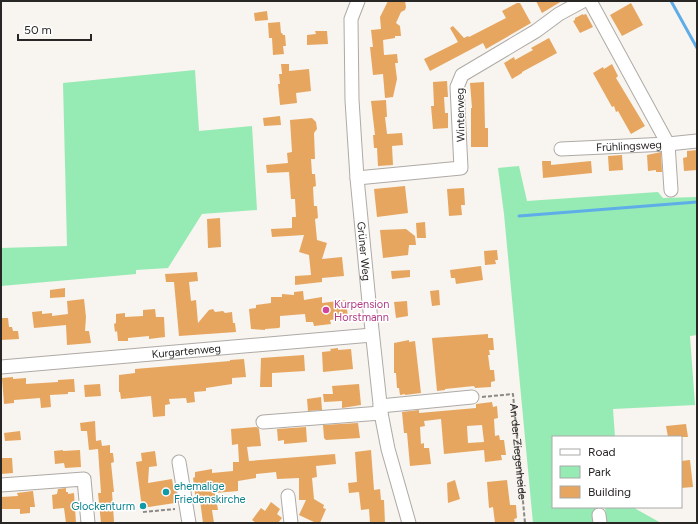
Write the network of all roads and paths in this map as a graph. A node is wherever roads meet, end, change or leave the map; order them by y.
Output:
1 (358, 1) edge
2 (583, 1) edge
3 (590, 1) edge
4 (697, 141) edge
5 (668, 144) junction
6 (561, 149) dead end
7 (357, 178) junction
8 (671, 190) dead end
9 (372, 335) junction
10 (1, 367) edge
11 (472, 397) joint
12 (380, 409) junction
13 (263, 422) dead end
14 (179, 462) dead end
15 (1, 485) edge
16 (288, 496) dead end
17 (187, 509) junction
18 (143, 512) dead end
19 (88, 523) edge
20 (189, 523) edge
21 (291, 523) edge
22 (409, 523) edge
23 (525, 523) edge

1 - 7 street, Grüner Weg
2 - 7 street, Winterweg
3 - 5 street
4 - 5 street, Frühlingsweg
5 - 6 street, Frühlingsweg
5 - 8 street
7 - 9 street, Grüner Weg
9 - 10 street, Kurgartenweg
9 - 12 street, Grüner Weg
11 - 12 street
11 - 23 path, An der Ziegenheide
12 - 13 street
12 - 22 street, Grüner Weg
14 - 17 street
15 - 19 street
16 - 21 street
17 - 18 path
17 - 20 street

